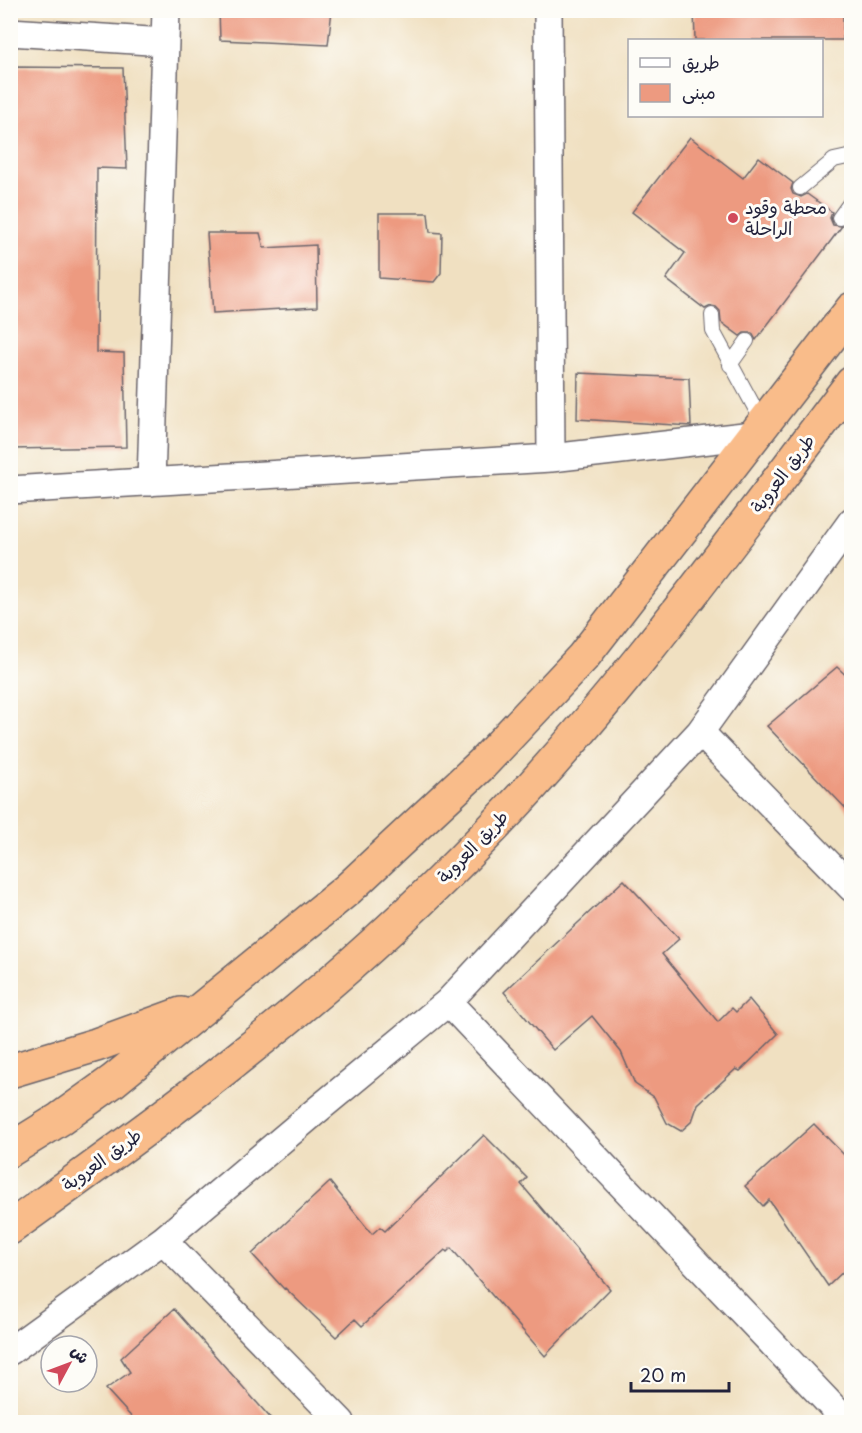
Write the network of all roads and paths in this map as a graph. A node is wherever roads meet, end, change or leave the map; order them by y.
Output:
1 (166, 10) edge
2 (548, 10) edge
3 (10, 32) edge
4 (165, 42) junction
5 (852, 156) edge
6 (800, 188) dead end
7 (852, 200) edge
8 (839, 218) dead end
9 (852, 309) edge
10 (712, 315) dead end
11 (747, 341) dead end
12 (730, 365) junction
13 (852, 383) edge
14 (758, 429) junction
15 (551, 458) junction
16 (151, 482) junction
17 (10, 490) edge
18 (849, 529) edge
19 (699, 732) junction
20 (852, 888) edge
21 (448, 1002) junction
22 (206, 1005) junction
23 (10, 1071) edge
24 (10, 1150) edge
25 (10, 1228) edge
26 (163, 1240) junction
27 (10, 1351) edge
28 (341, 1422) edge
29 (847, 1422) edge

1 - 4 street
2 - 15 street
3 - 4 street
4 - 16 street
5 - 6 lane
7 - 8 lane
9 - 14 highway
10 - 12 lane
11 - 12 lane
12 - 14 lane
13 - 25 highway, طريق العروبة
14 - 15 street
14 - 22 highway
15 - 16 street
16 - 17 street
18 - 19 street
19 - 20 street
19 - 21 street
21 - 26 street
21 - 29 street
22 - 23 highway
22 - 24 highway
26 - 27 street
26 - 28 street

